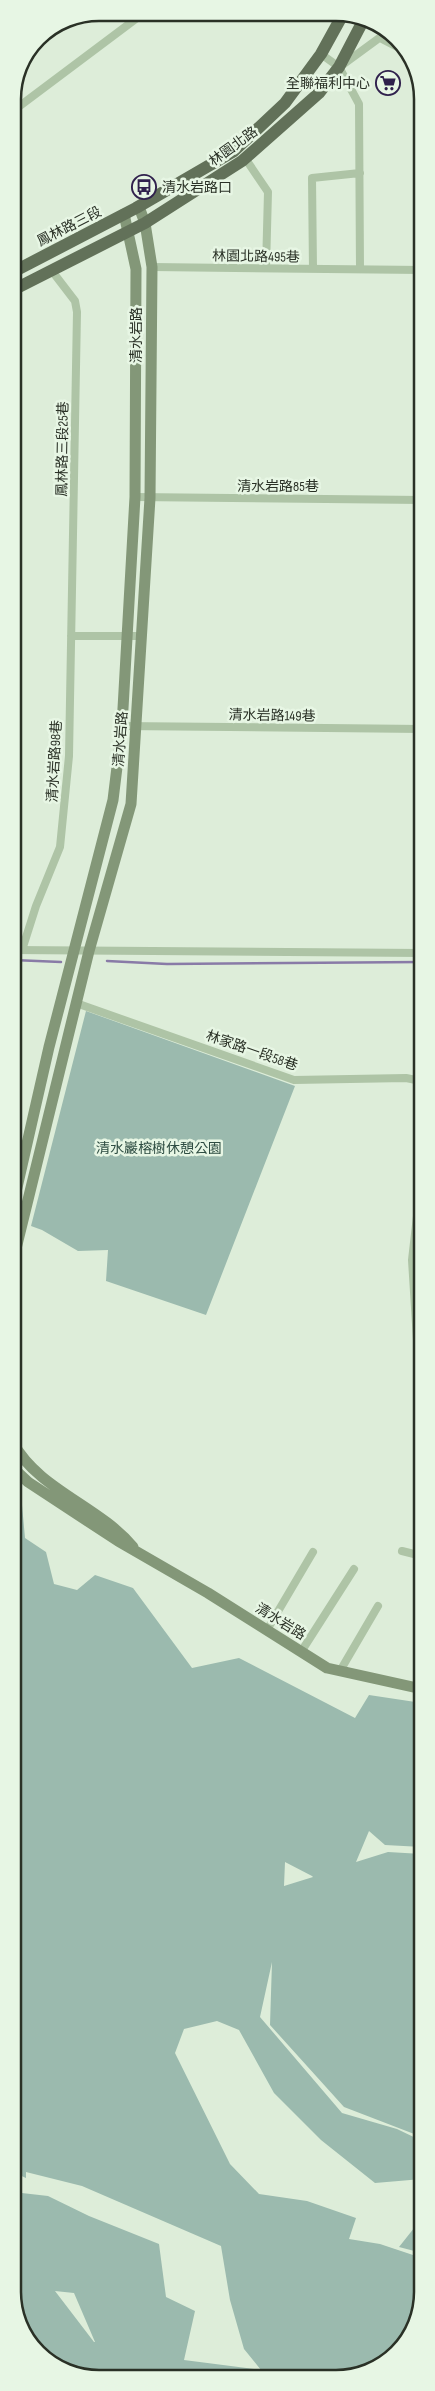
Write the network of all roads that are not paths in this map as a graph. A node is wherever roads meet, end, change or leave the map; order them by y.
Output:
1 (133, 21) edge
2 (339, 21) edge
3 (361, 25) edge
4 (381, 37) edge
5 (321, 54) junction
6 (339, 67) junction
7 (21, 105) edge
8 (245, 158) junction
9 (360, 172) junction
10 (139, 206) junction
11 (124, 214) junction
12 (145, 223) junction
13 (129, 231) junction
14 (152, 267) junction
15 (21, 268) edge
16 (266, 268) junction
17 (314, 269) junction
18 (360, 269) junction
19 (52, 270) junction
20 (414, 270) edge
21 (21, 286) edge
22 (135, 497) junction
23 (150, 498) junction
24 (414, 500) edge
25 (71, 636) junction
26 (127, 636) junction
27 (142, 636) junction
28 (122, 726) junction
29 (137, 726) junction
30 (414, 729) edge
31 (22, 950) joint
32 (73, 951) junction
33 (89, 951) junction
34 (414, 953) edge
35 (76, 1003) junction
36 (414, 1080) edge
37 (21, 1170) edge
38 (21, 1227) edge
39 (414, 1243) edge
40 (414, 1292) edge
41 (21, 1463) edge
42 (21, 1475) edge
43 (135, 1550) junction
44 (402, 1551) dead end
45 (314, 1552) dead end
46 (414, 1554) edge
47 (354, 1569) dead end
48 (378, 1606) dead end
49 (267, 1630) junction
50 (301, 1652) junction
51 (340, 1671) junction
52 (414, 1687) edge

1 - 7 street
2 - 5 main road, 林園北路
3 - 6 main road
4 - 6 street, 林園北路
5 - 6 street
5 - 10 main road, 林園北路
6 - 8 main road, 林園北路
6 - 9 street
8 - 12 main road, 林園北路
8 - 16 street
9 - 17 street
9 - 18 street
10 - 11 main road, 鳳林路三段
10 - 12 street, 清水岩路
11 - 13 street, 清水岩路
11 - 15 main road, 鳳林路三段
12 - 13 main road, 林園北路
12 - 14 street, 清水岩路
13 - 19 main road
13 - 22 street, 清水岩路
14 - 16 street, 林園北路495巷
14 - 23 street, 清水岩路
16 - 17 street, 林園北路495巷
17 - 18 street, 林園北路495巷
18 - 20 street, 林園北路495巷
19 - 21 main road
19 - 25 street, 鳳林路三段25巷
22 - 23 street, 清水岩路85巷
22 - 26 street, 清水岩路
23 - 24 street, 清水岩路85巷
23 - 27 street, 清水岩路
25 - 26 street
25 - 31 street, 清水岩路98巷
26 - 27 street
26 - 28 street, 清水岩路
27 - 29 street, 清水岩路
28 - 29 street, 清水岩路149巷
28 - 32 street, 清水岩路
29 - 30 street, 清水岩路149巷
29 - 33 street, 清水岩路
31 - 32 street
32 - 33 street
32 - 37 street, 清水岩路
33 - 34 street
33 - 35 street, 清水岩路
35 - 36 street, 林家路一段58巷
35 - 38 street, 清水岩路
39 - 40 street
41 - 43 street, 清水岩路
42 - 43 street, 清水岩路
43 - 49 street, 清水岩路
44 - 46 street
45 - 49 street
47 - 50 street
48 - 51 street
49 - 50 street, 清水岩路
50 - 51 street, 清水岩路
51 - 52 street, 清水岩路

